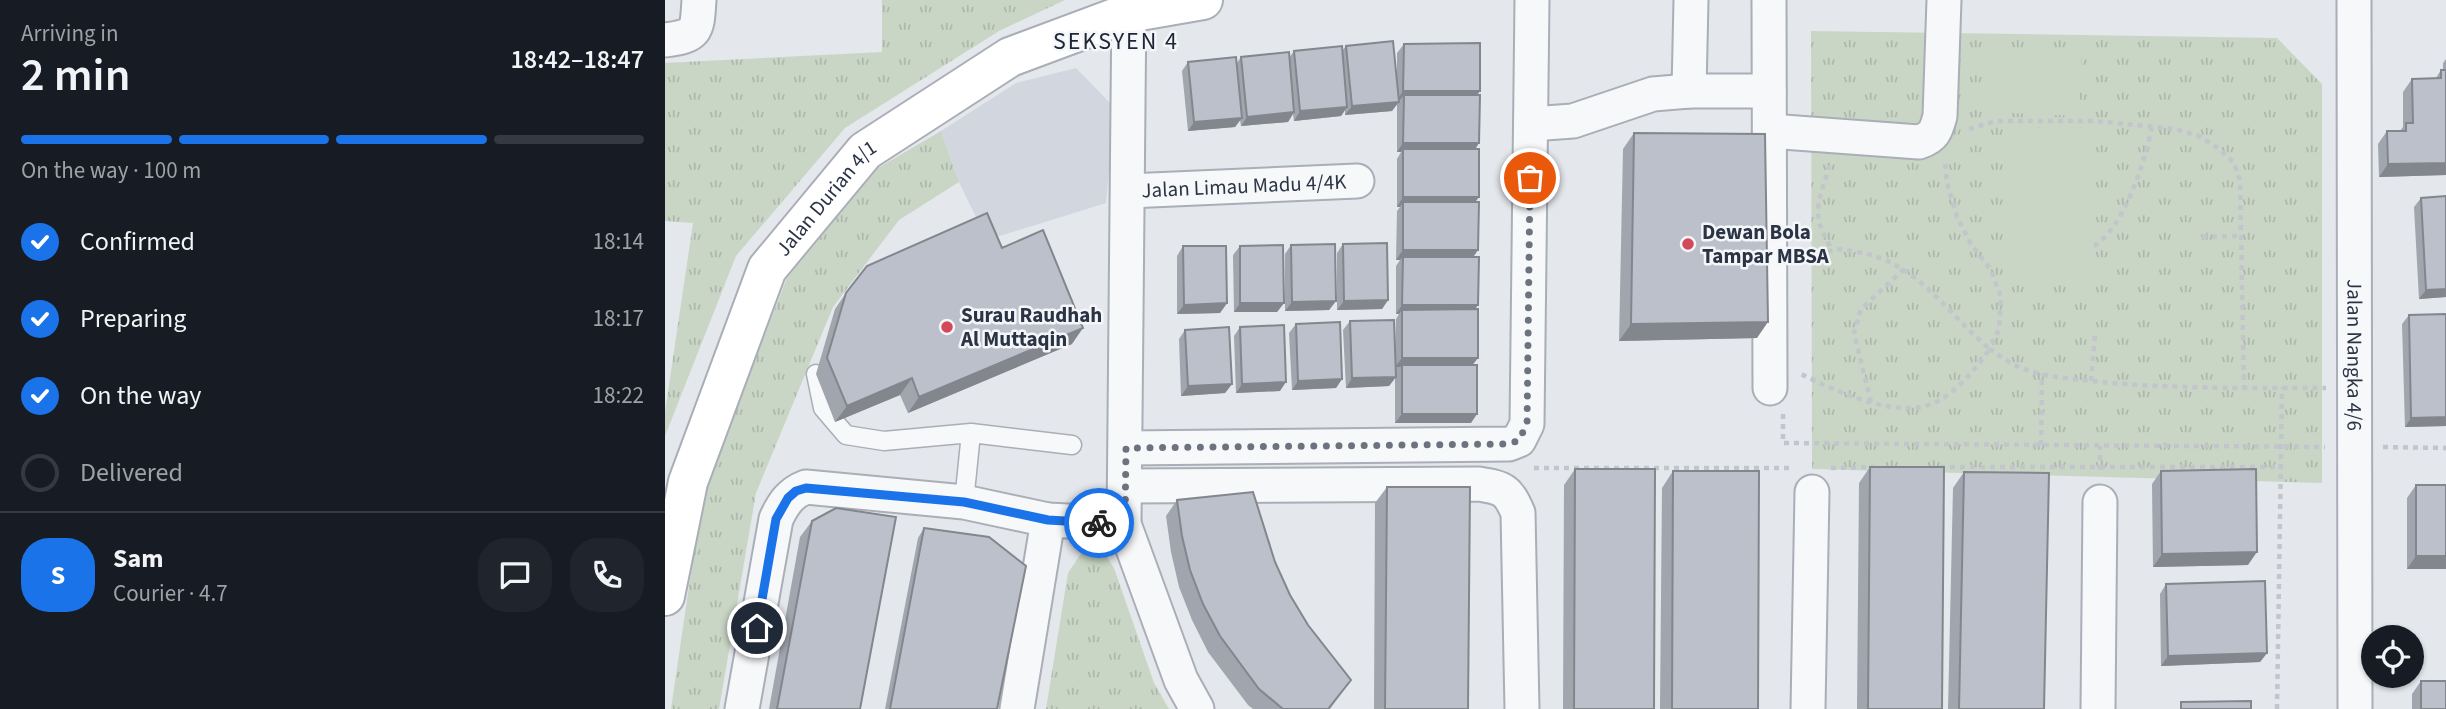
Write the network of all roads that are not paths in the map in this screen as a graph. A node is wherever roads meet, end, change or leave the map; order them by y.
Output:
1 (699, 0) edge
2 (1203, 0) edge
3 (1532, 0) edge
4 (1691, 0) edge
5 (1769, 0) edge
6 (1944, 0) edge
7 (2354, 0) edge
8 (1129, 7) edge
9 (665, 40) edge
10 (1769, 91) junction
11 (1689, 92) junction
12 (1531, 124) junction
13 (1770, 131) junction
14 (1357, 181) dead end
15 (1128, 191) junction
16 (816, 374) dead end
17 (1781, 386) road end
18 (971, 433) junction
19 (1072, 444) dead end
20 (1126, 448) junction
21 (1814, 476) road end
22 (1125, 486) junction
23 (964, 502) junction
24 (2100, 502) dead end
25 (1048, 520) junction
26 (1125, 524) junction
27 (665, 596) edge
28 (742, 709) edge
29 (1017, 709) edge
30 (1197, 709) edge
31 (1522, 709) edge
32 (1808, 709) edge
33 (2098, 709) edge
34 (2355, 709) edge

1 - 9 street
2 - 8 street, Jalan Durian 4/1
3 - 12 street
4 - 11 street
5 - 10 street
6 - 13 street
7 - 34 street, Jalan Nangka 4/6
8 - 15 street
8 - 27 street, Jalan Durian 4/1
10 - 11 street
10 - 13 street
11 - 12 street
12 - 20 street
13 - 17 street
14 - 15 street, Jalan Limau Madu 4/4K
15 - 20 street
16 - 18 lane
18 - 19 lane
18 - 23 lane
20 - 22 street
21 - 32 street
22 - 26 street
22 - 31 street
23 - 25 street
23 - 28 street
24 - 33 street
25 - 26 street
25 - 29 street
26 - 30 street

